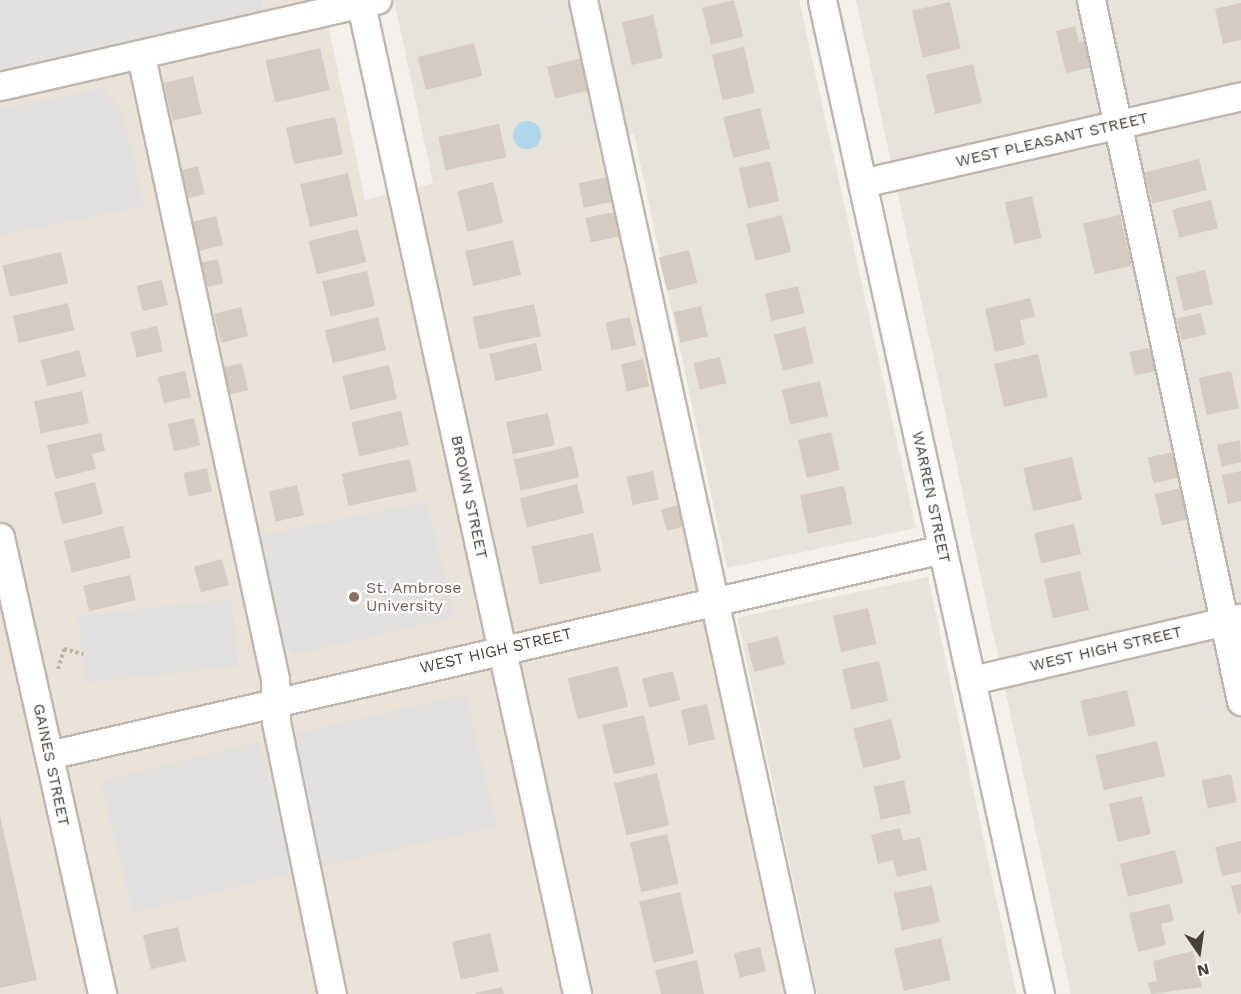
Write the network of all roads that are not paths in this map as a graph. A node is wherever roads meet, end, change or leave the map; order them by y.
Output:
1 (583, 0) edge
2 (822, 0) edge
3 (1091, 0) edge
4 (366, 1) edge
5 (294, 9) edge
6 (141, 56) junction
7 (0, 86) edge
8 (1241, 96) edge
9 (1117, 125) junction
10 (862, 183) junction
11 (0, 537) edge
12 (943, 549) junction
13 (712, 602) junction
14 (1232, 620) edge
15 (502, 650) junction
16 (972, 681) junction
17 (1241, 700) edge
18 (278, 702) junction
19 (49, 755) junction
20 (102, 994) edge
21 (332, 994) edge
22 (577, 994) edge
23 (800, 994) edge
24 (1040, 994) edge

1 - 13 street
2 - 10 street, WARREN STREET
3 - 9 street
4 - 5 street
4 - 15 street, BROWN STREET
5 - 6 street
6 - 7 street
6 - 18 street
8 - 9 street, WEST PLEASANT STREET
9 - 10 street, WEST PLEASANT STREET
9 - 14 street
10 - 12 street, WARREN STREET
11 - 19 street, GAINES STREET
12 - 13 street, WEST HIGH STREET
12 - 16 street, WARREN STREET
13 - 15 street, WEST HIGH STREET
13 - 23 street
14 - 16 street, WEST HIGH STREET
14 - 17 street
15 - 18 street, WEST HIGH STREET
15 - 22 street, BROWN STREET
16 - 24 street, WARREN STREET
18 - 19 street, WEST HIGH STREET
18 - 21 street
19 - 20 street, GAINES STREET

